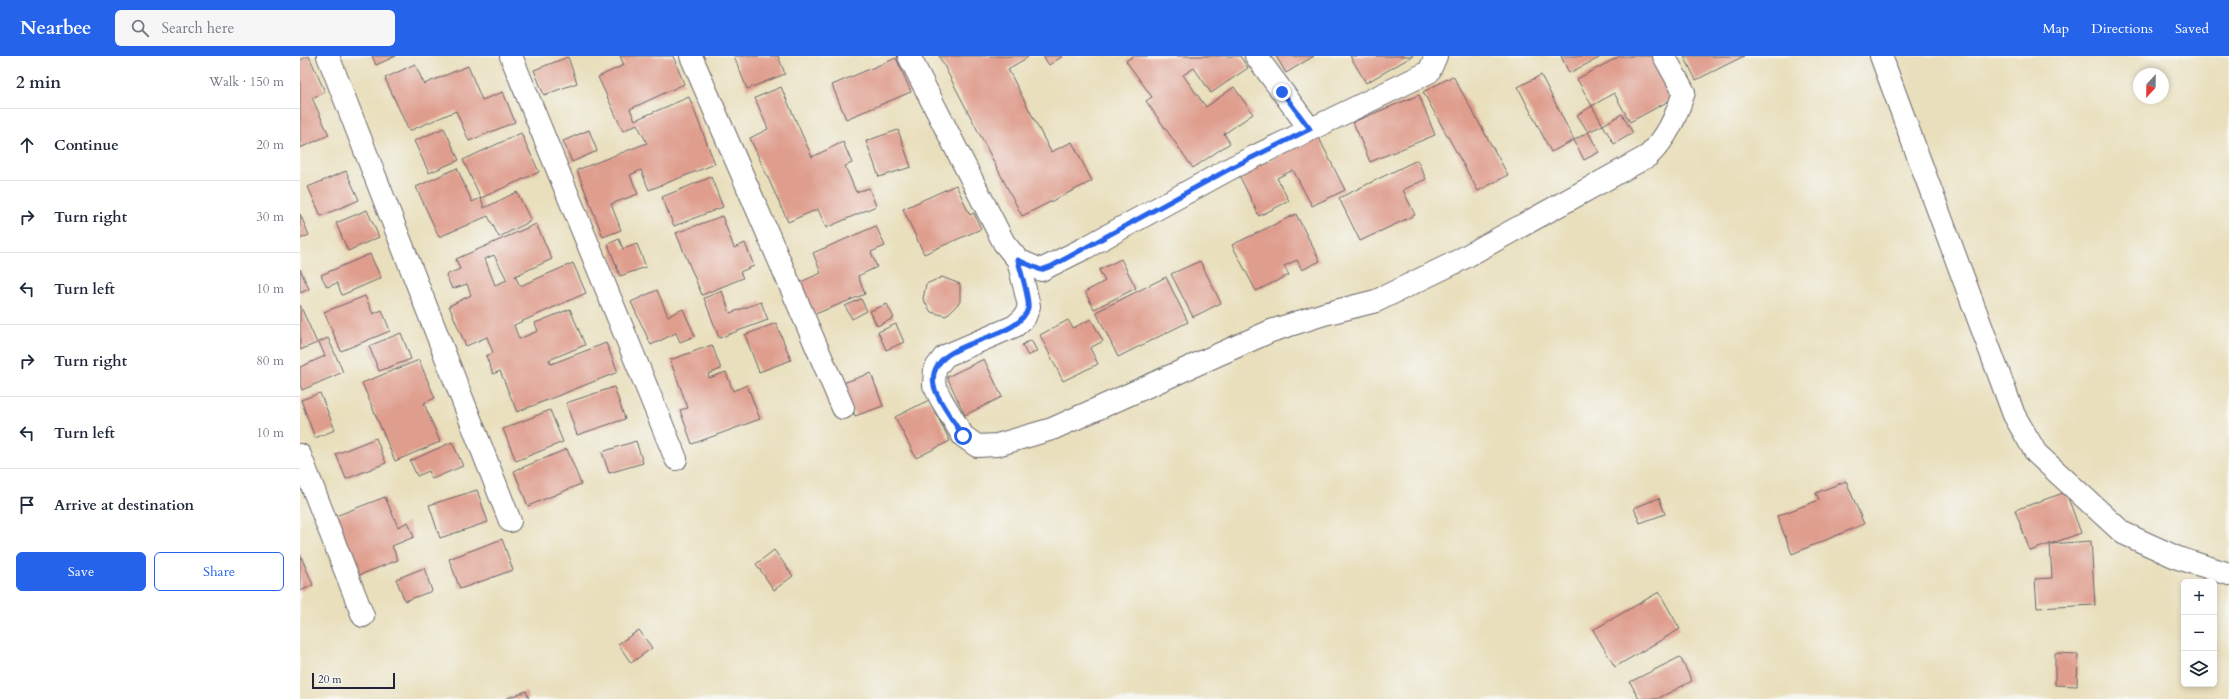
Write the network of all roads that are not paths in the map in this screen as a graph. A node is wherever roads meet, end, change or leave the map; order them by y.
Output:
1 (328, 56) edge
2 (511, 56) edge
3 (691, 56) edge
4 (909, 56) edge
5 (1256, 56) edge
6 (1436, 56) edge
7 (1664, 56) edge
8 (1881, 56) edge
9 (1310, 129) junction
10 (1018, 260) junction
11 (843, 408) dead end
12 (300, 456) edge
13 (676, 459) dead end
14 (510, 521) dead end
15 (2229, 574) edge
16 (364, 616) dead end

1 - 14 main road
2 - 13 main road
3 - 11 main road
4 - 10 main road
5 - 9 main road
6 - 9 main road
7 - 10 main road
8 - 15 main road
9 - 10 main road
12 - 16 main road

